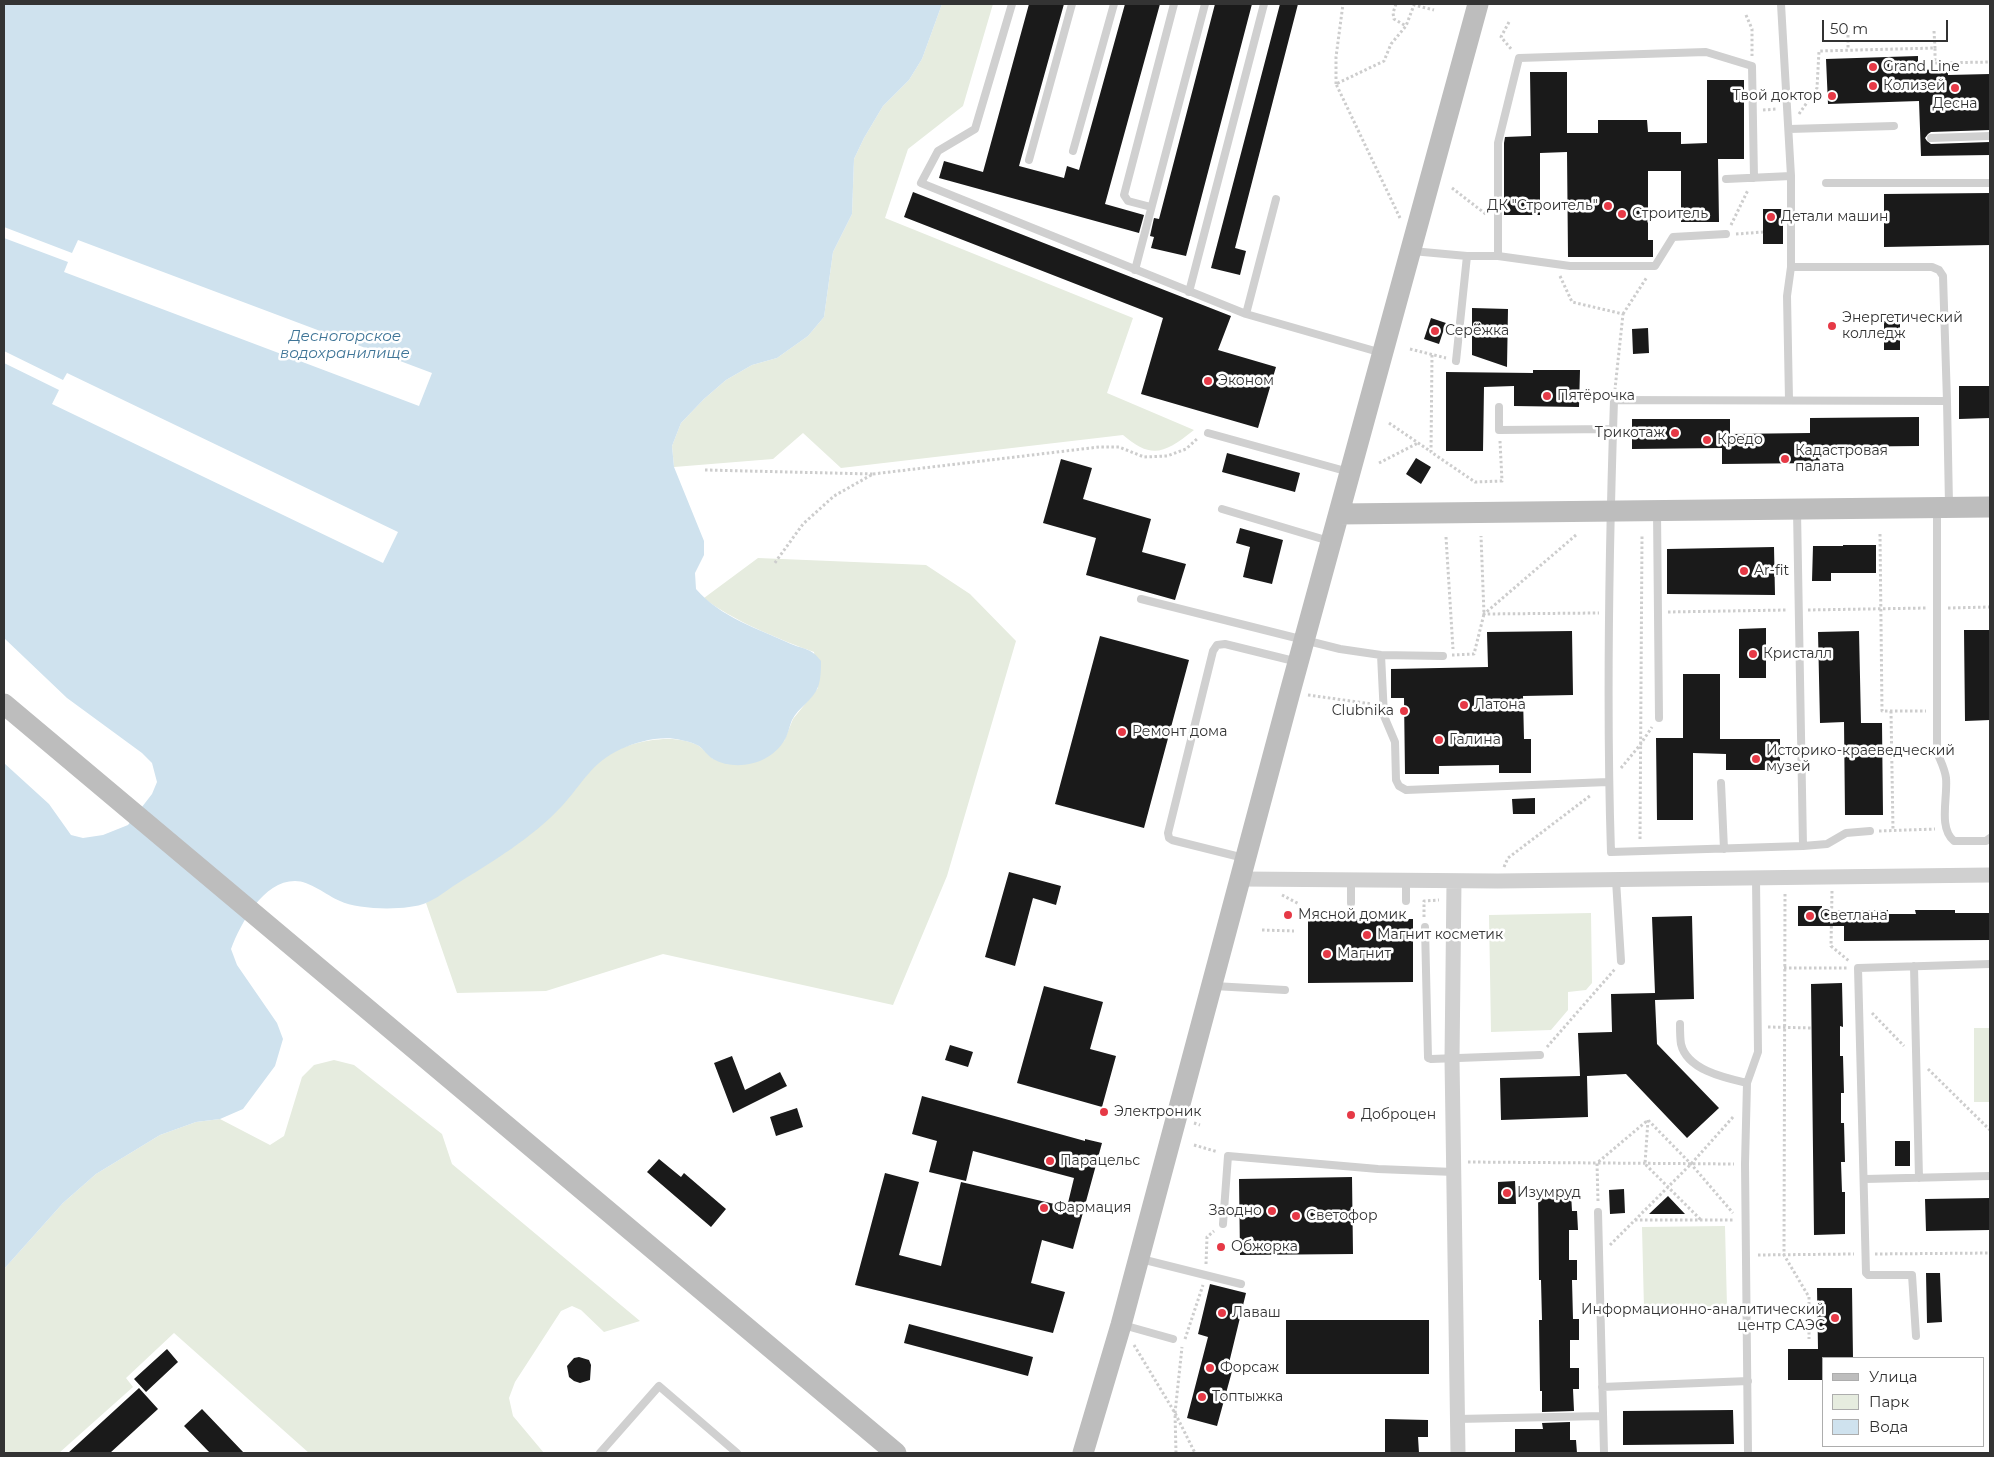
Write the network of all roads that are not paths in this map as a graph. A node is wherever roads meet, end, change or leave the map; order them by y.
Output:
1 (1012, 4) edge
2 (1072, 4) edge
3 (1114, 4) edge
4 (1174, 4) edge
5 (1205, 4) edge
6 (1264, 4) edge
7 (1478, 4) edge
8 (1781, 4) edge
9 (1894, 126) dead end
10 (1789, 129) junction
11 (1990, 136) edge
12 (1932, 138) dead end
13 (1073, 151) dead end
14 (1029, 160) dead end
15 (1791, 176) junction
16 (1754, 178) junction
17 (1726, 179) dead end
18 (1826, 183) dead end
19 (1990, 183) edge
20 (1276, 199) dead end
21 (1151, 207) junction
22 (1726, 234) road end
23 (1412, 250) junction
24 (1467, 256) junction
25 (1498, 256) junction
26 (1791, 267) junction
27 (1135, 270) junction
28 (1189, 292) junction
29 (1246, 314) junction
30 (1384, 354) junction
31 (1456, 360) road end
32 (1789, 400) junction
33 (1947, 401) junction
34 (1499, 407) dead end
35 (1613, 429) junction
36 (1208, 433) road end
37 (1351, 472) junction
38 (1990, 507) edge
39 (1222, 508) dead end
40 (1943, 508) junction
41 (1797, 509) junction
42 (1657, 510) junction
43 (1611, 511) junction
44 (1339, 514) junction
45 (1331, 542) junction
46 (1141, 599) dead end
47 (1304, 640) junction
48 (1381, 655) junction
49 (1443, 656) road end
50 (1298, 662) junction
51 (4, 704) edge
52 (1658, 718) dead end
53 (1608, 782) junction
54 (1721, 783) dead end
55 (1870, 831) dead end
56 (1990, 838) edge
57 (1803, 846) junction
58 (1724, 849) junction
59 (1246, 858) junction
60 (1990, 875) edge
61 (1756, 878) junction
62 (1241, 879) junction
63 (1350, 880) junction
64 (1616, 880) junction
65 (1406, 881) junction
66 (1454, 882) junction
67 (1406, 901) dead end
68 (1351, 903) dead end
69 (1425, 927) dead end
70 (1621, 961) road end
71 (1990, 964) edge
72 (1914, 966) junction
73 (1212, 986) junction
74 (1285, 990) dead end
75 (1680, 1024) dead end
76 (1540, 1055) road end
77 (1452, 1059) junction
78 (1747, 1083) junction
79 (1454, 1172) junction
80 (1990, 1176) edge
81 (1919, 1178) junction
82 (1865, 1179) junction
83 (1598, 1212) road end
84 (1222, 1224) road end
85 (1139, 1259) junction
86 (1241, 1284) dead end
87 (1125, 1333) junction
88 (1916, 1336) dead end
89 (1173, 1339) dead end
90 (1748, 1381) junction
91 (1602, 1387) junction
92 (1603, 1416) junction
93 (1457, 1419) junction
94 (600, 1453) edge
95 (737, 1453) edge
96 (896, 1453) edge
97 (1083, 1453) edge
98 (1458, 1453) edge
99 (1604, 1453) edge
100 (1748, 1453) edge

1 - 27 lane
2 - 14 lane
3 - 13 lane
4 - 21 lane
5 - 21 lane
6 - 28 lane
7 - 23 street
8 - 10 lane
9 - 10 lane
10 - 15 lane
11 - 12 lane
15 - 16 lane
15 - 26 lane
16 - 17 lane
16 - 25 lane
18 - 19 lane
20 - 29 lane
21 - 27 lane
22 - 25 lane
23 - 24 lane
23 - 30 street
24 - 25 lane
24 - 31 lane
26 - 32 lane
26 - 33 lane
27 - 28 lane
28 - 29 lane
29 - 30 lane
30 - 37 street
32 - 33 lane
32 - 35 lane
33 - 40 lane
34 - 35 lane
35 - 43 lane
36 - 37 lane
37 - 44 street
38 - 40 street
39 - 45 lane
40 - 41 street
40 - 56 lane
41 - 42 street
41 - 57 lane
42 - 43 street
42 - 52 lane
43 - 44 street
43 - 53 lane
44 - 45 street
45 - 47 street
46 - 47 lane
47 - 48 lane
47 - 50 street
48 - 49 lane
48 - 53 lane
50 - 59 street
50 - 59 lane
51 - 96 street
53 - 58 lane
54 - 58 lane
55 - 57 lane
57 - 58 lane
59 - 62 street
60 - 61 street
61 - 64 street
61 - 78 lane
62 - 63 street
62 - 73 street
63 - 65 street
63 - 68 lane
64 - 66 street
64 - 70 lane
65 - 66 street
65 - 67 lane
66 - 77 street
69 - 77 lane
71 - 72 lane
72 - 81 lane
72 - 82 lane
73 - 74 lane
73 - 85 street
75 - 78 lane
76 - 77 lane
77 - 79 street
78 - 90 lane
79 - 84 lane
79 - 93 street
80 - 81 lane
81 - 82 lane
82 - 88 lane
83 - 91 lane
85 - 86 lane
85 - 87 street
87 - 89 lane
87 - 97 street
90 - 91 lane
90 - 100 lane
91 - 92 lane
92 - 93 lane
92 - 99 lane
93 - 98 street
94 - 95 lane

